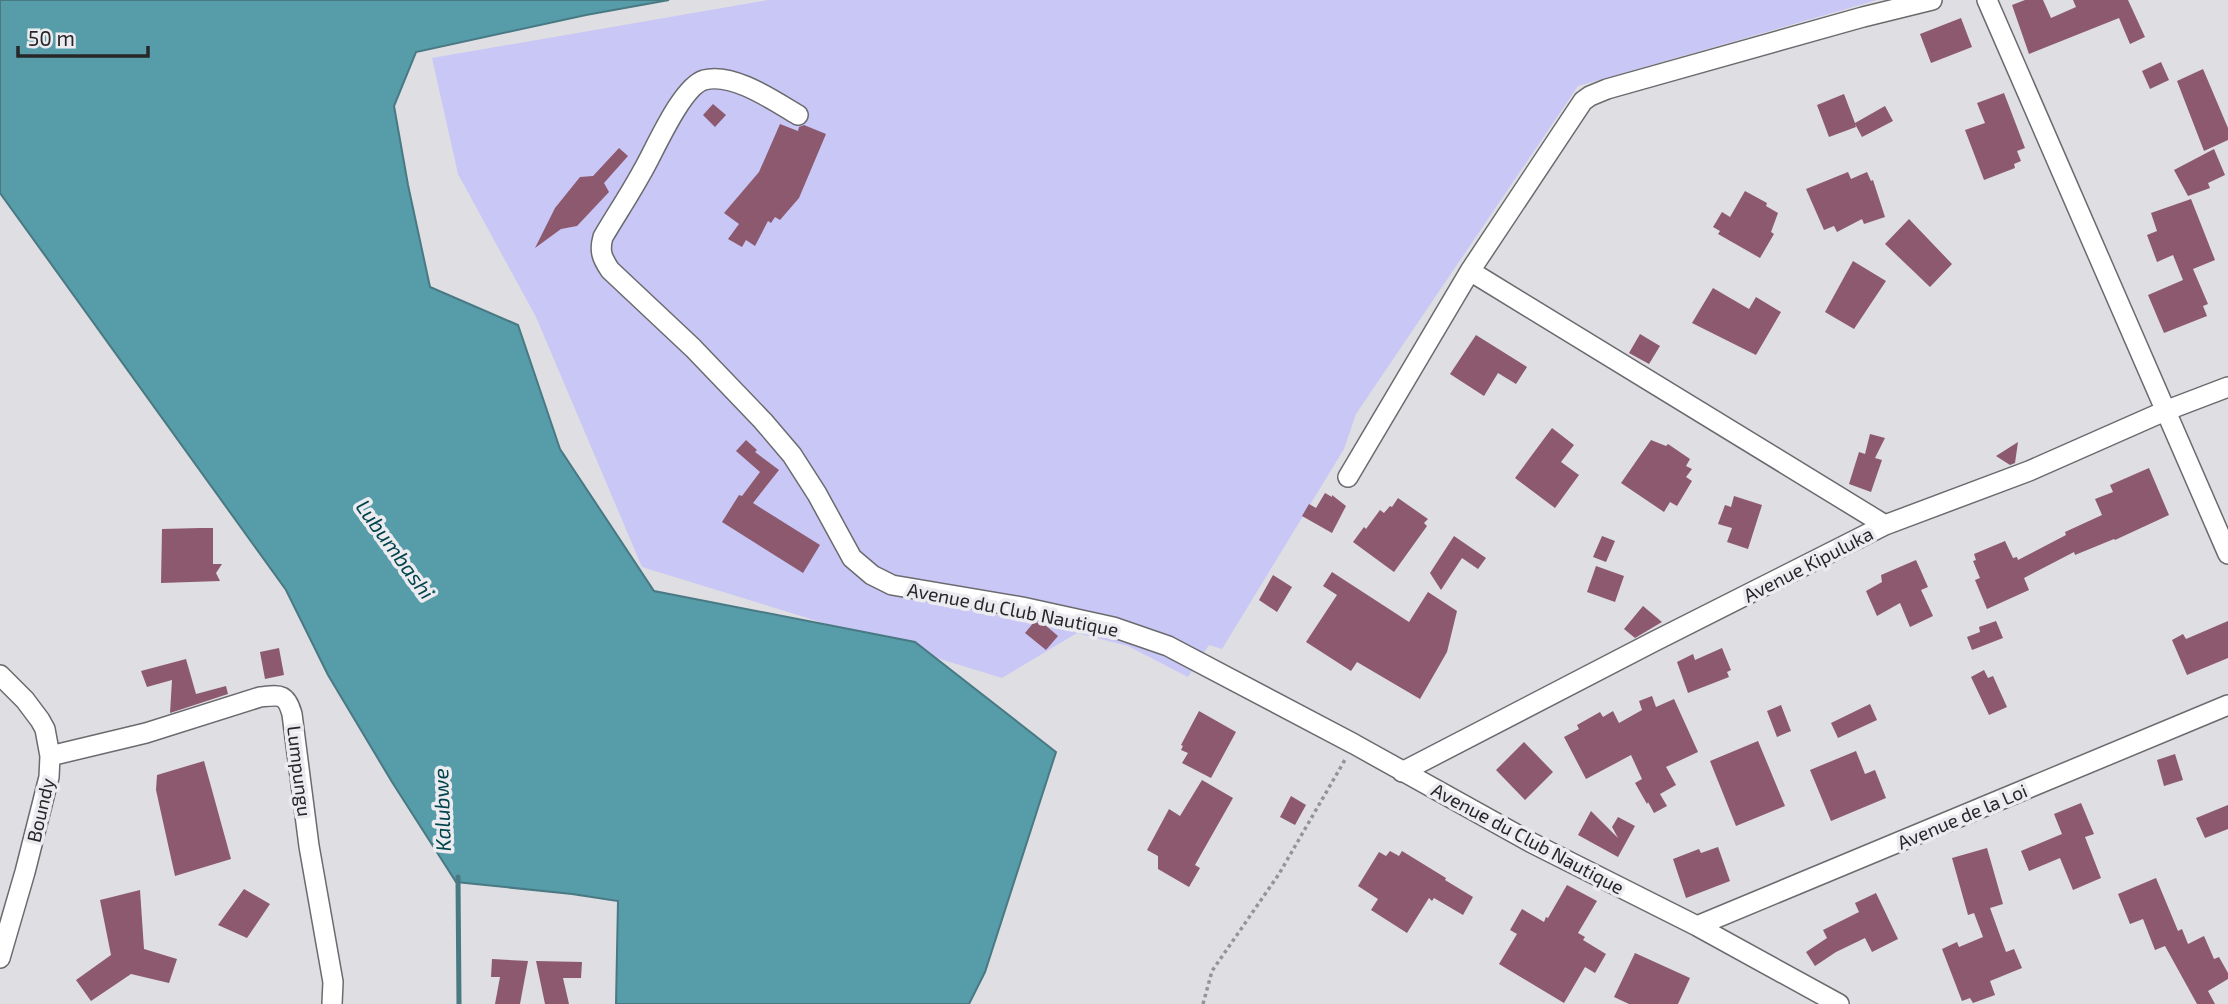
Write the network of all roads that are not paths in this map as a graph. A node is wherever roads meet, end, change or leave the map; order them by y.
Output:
1 (1932, 0) edge
2 (1987, 0) edge
3 (798, 115) dead end
4 (1471, 271) junction
5 (2228, 387) edge
6 (2165, 411) junction
7 (1348, 477) dead end
8 (1885, 525) junction
9 (2228, 554) edge
10 (0, 675) edge
11 (2228, 705) edge
12 (50, 756) junction
13 (1402, 772) junction
14 (1697, 926) junction
15 (0, 958) edge
16 (331, 1004) edge
17 (1839, 1004) edge

1 - 4 street
2 - 6 street
3 - 13 street, Avenue du Club Nautique
4 - 7 street
4 - 8 street
5 - 6 street, Avenue Kipuluka
6 - 8 street, Avenue Kipuluka
6 - 9 street
8 - 13 street, Avenue Kipuluka
10 - 12 street, Boundy
11 - 14 street, Avenue de la Loi
12 - 15 street, Boundy
12 - 16 street, Lumpungu
13 - 14 street, Avenue du Club Nautique
14 - 17 street, Avenue du Club Nautique

